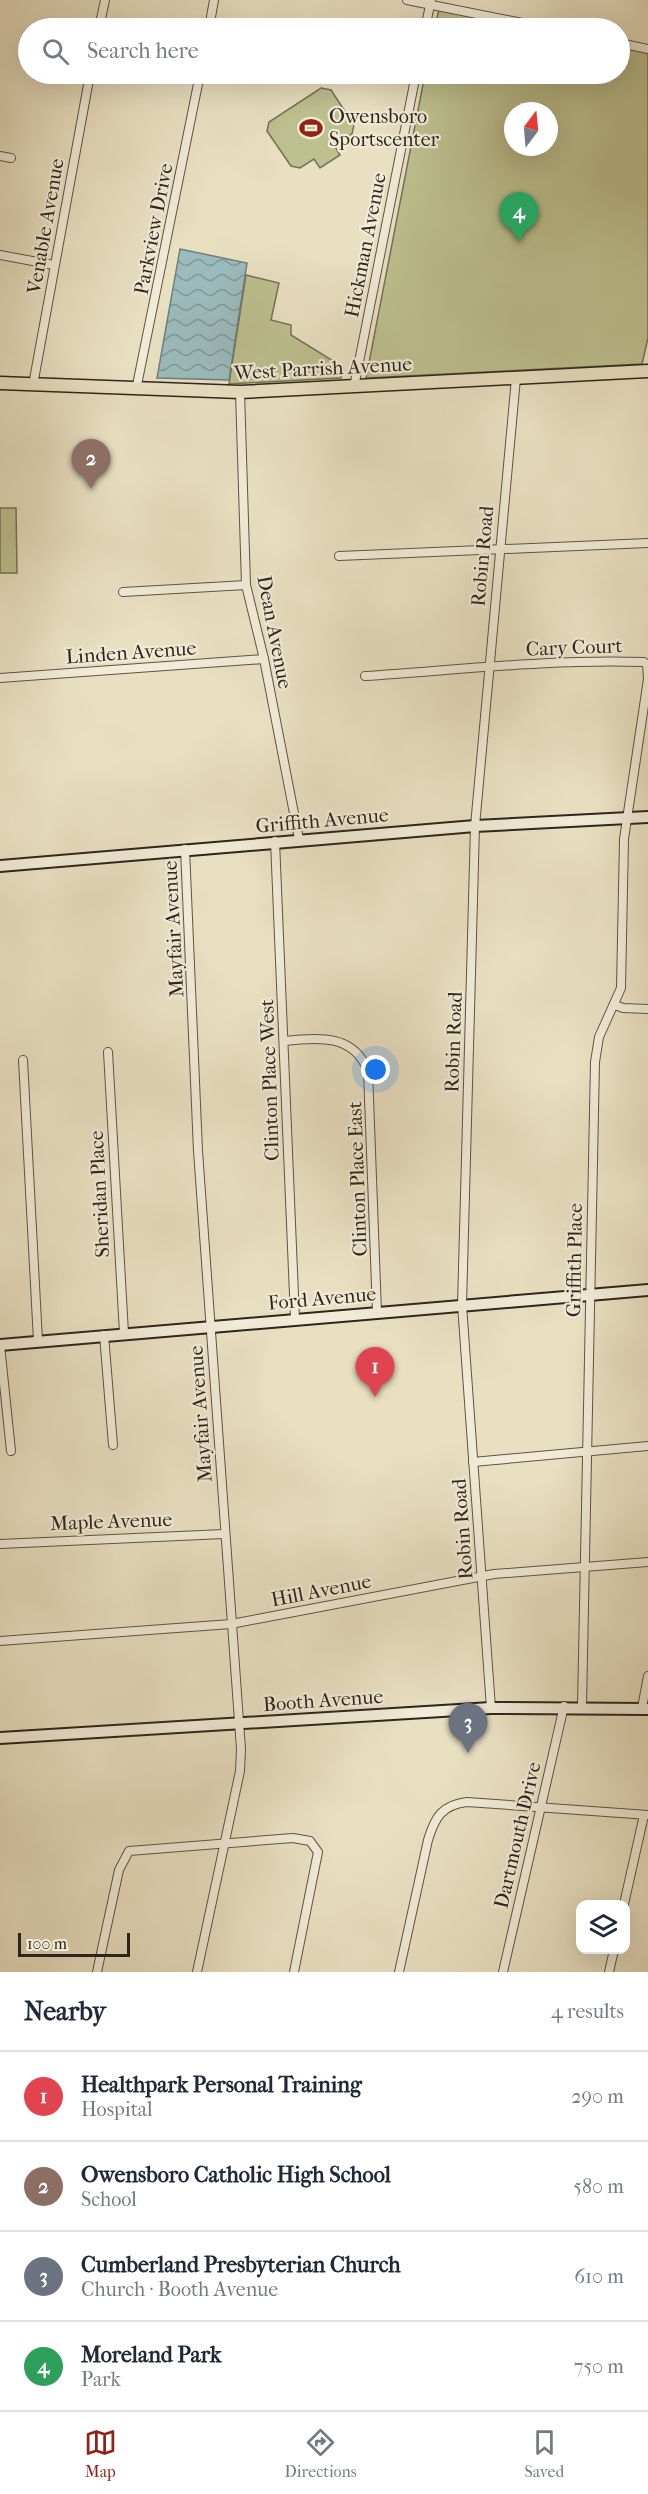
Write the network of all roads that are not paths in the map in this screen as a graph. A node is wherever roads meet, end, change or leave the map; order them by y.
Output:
1 (105, 0) edge
2 (214, 0) edge
3 (407, 0) edge
4 (430, 2) edge
5 (101, 18) edge
6 (211, 18) edge
7 (427, 18) edge
8 (502, 18) edge
9 (630, 45) edge
10 (648, 49) edge
11 (88, 84) edge
12 (198, 84) edge
13 (414, 84) edge
14 (0, 156) edge
15 (11, 158) dead end
16 (0, 255) edge
17 (54, 265) junction
18 (648, 369) edge
19 (516, 378) junction
20 (0, 383) edge
21 (33, 385) junction
22 (354, 387) junction
23 (136, 390) junction
24 (240, 392) junction
25 (648, 543) edge
26 (499, 551) junction
27 (339, 556) dead end
28 (246, 585) junction
29 (123, 592) dead end
30 (264, 659) junction
31 (490, 668) junction
32 (365, 676) dead end
33 (0, 678) edge
34 (648, 817) edge
35 (628, 819) junction
36 (475, 826) junction
37 (299, 839) junction
38 (275, 841) junction
39 (185, 849) junction
40 (0, 866) edge
41 (615, 1005) junction
42 (648, 1009) edge
43 (284, 1041) junction
44 (108, 1052) dead end
45 (23, 1060) dead end
46 (648, 1290) edge
47 (591, 1294) junction
48 (462, 1305) junction
49 (377, 1312) junction
50 (295, 1319) junction
51 (210, 1326) junction
52 (124, 1333) junction
53 (104, 1335) junction
54 (38, 1341) junction
55 (0, 1345) edge
56 (112, 1445) dead end
57 (648, 1446) edge
58 (11, 1451) dead end
59 (589, 1451) junction
60 (474, 1462) junction
61 (224, 1534) junction
62 (0, 1544) edge
63 (648, 1562) edge
64 (586, 1567) junction
65 (482, 1576) junction
66 (231, 1624) junction
67 (0, 1641) edge
68 (648, 1676) edge
69 (564, 1706) junction
70 (582, 1706) junction
71 (491, 1708) junction
72 (645, 1708) edge
73 (239, 1723) junction
74 (0, 1738) edge
75 (541, 1808) junction
76 (646, 1815) edge
77 (224, 1842) junction
78 (625, 1900) edge
79 (613, 1954) edge
80 (97, 1972) edge
81 (197, 1972) edge
82 (294, 1972) edge
83 (399, 1972) edge
84 (503, 1972) edge
85 (609, 1972) edge

1 - 5 street
2 - 6 street
3 - 4 street
4 - 7 street
4 - 8 street
9 - 10 street
11 - 17 street, Venable Avenue
12 - 23 street, Parkview Drive
13 - 22 street, Hickman Avenue
14 - 15 street
16 - 17 street
17 - 21 street, Venable Avenue
18 - 19 main road, West Parrish Avenue
19 - 22 main road, West Parrish Avenue
19 - 26 street, Robin Road
20 - 21 main road, West Parrish Avenue
21 - 23 main road, West Parrish Avenue
22 - 24 main road, West Parrish Avenue
23 - 24 main road, West Parrish Avenue
24 - 28 street, Dean Avenue
25 - 26 street
26 - 27 street
26 - 31 street, Robin Road
28 - 29 street
28 - 30 street, Dean Avenue
30 - 33 street, Linden Avenue
30 - 37 street, Dean Avenue
31 - 32 street
31 - 35 street, Cary Court
31 - 36 street, Robin Road
34 - 35 street, Griffith Avenue
35 - 36 street, Griffith Avenue
35 - 41 street, Griffith Place
36 - 37 street, Griffith Avenue
36 - 48 street, Robin Road
37 - 38 street, Griffith Avenue
38 - 39 street, Griffith Avenue
38 - 43 street, Clinton Place West
39 - 40 street, Griffith Avenue
39 - 51 street, Mayfair Avenue
41 - 42 street
41 - 47 street, Griffith Place
43 - 49 street, Clinton Place East
43 - 50 street, Clinton Place West
44 - 52 street, Sheridan Place
45 - 54 street
46 - 47 street, Ford Avenue
47 - 48 street, Ford Avenue
47 - 59 street, Griffith Place
48 - 49 street, Ford Avenue
48 - 60 street, Robin Road
49 - 50 street, Ford Avenue
50 - 51 street, Ford Avenue
51 - 52 street, Ford Avenue
51 - 61 street, Mayfair Avenue
52 - 53 street, Ford Avenue
53 - 54 street, Ford Avenue
53 - 56 street
54 - 55 street, Ford Avenue
55 - 58 street
57 - 59 street
59 - 60 street
59 - 64 street, Griffith Place
60 - 65 street, Robin Road
61 - 62 street, Maple Avenue
61 - 66 street, Mayfair Avenue
63 - 64 street, Hill Avenue
64 - 65 street, Hill Avenue
64 - 70 street, Griffith Place
65 - 66 street, Hill Avenue
65 - 71 street, Robin Road
66 - 67 street, Hill Avenue
66 - 73 street, Mayfair Avenue
68 - 72 street
69 - 70 street, Booth Avenue
69 - 71 street, Booth Avenue
69 - 75 street, Dartmouth Drive
70 - 72 street, Booth Avenue
71 - 73 street, Booth Avenue
73 - 74 street, Booth Avenue
73 - 77 street, Mayfair Avenue
75 - 76 street
75 - 83 street
75 - 84 street, Dartmouth Drive
76 - 78 street
77 - 80 street
77 - 81 street, Mayfair Avenue
77 - 82 street
79 - 85 street

